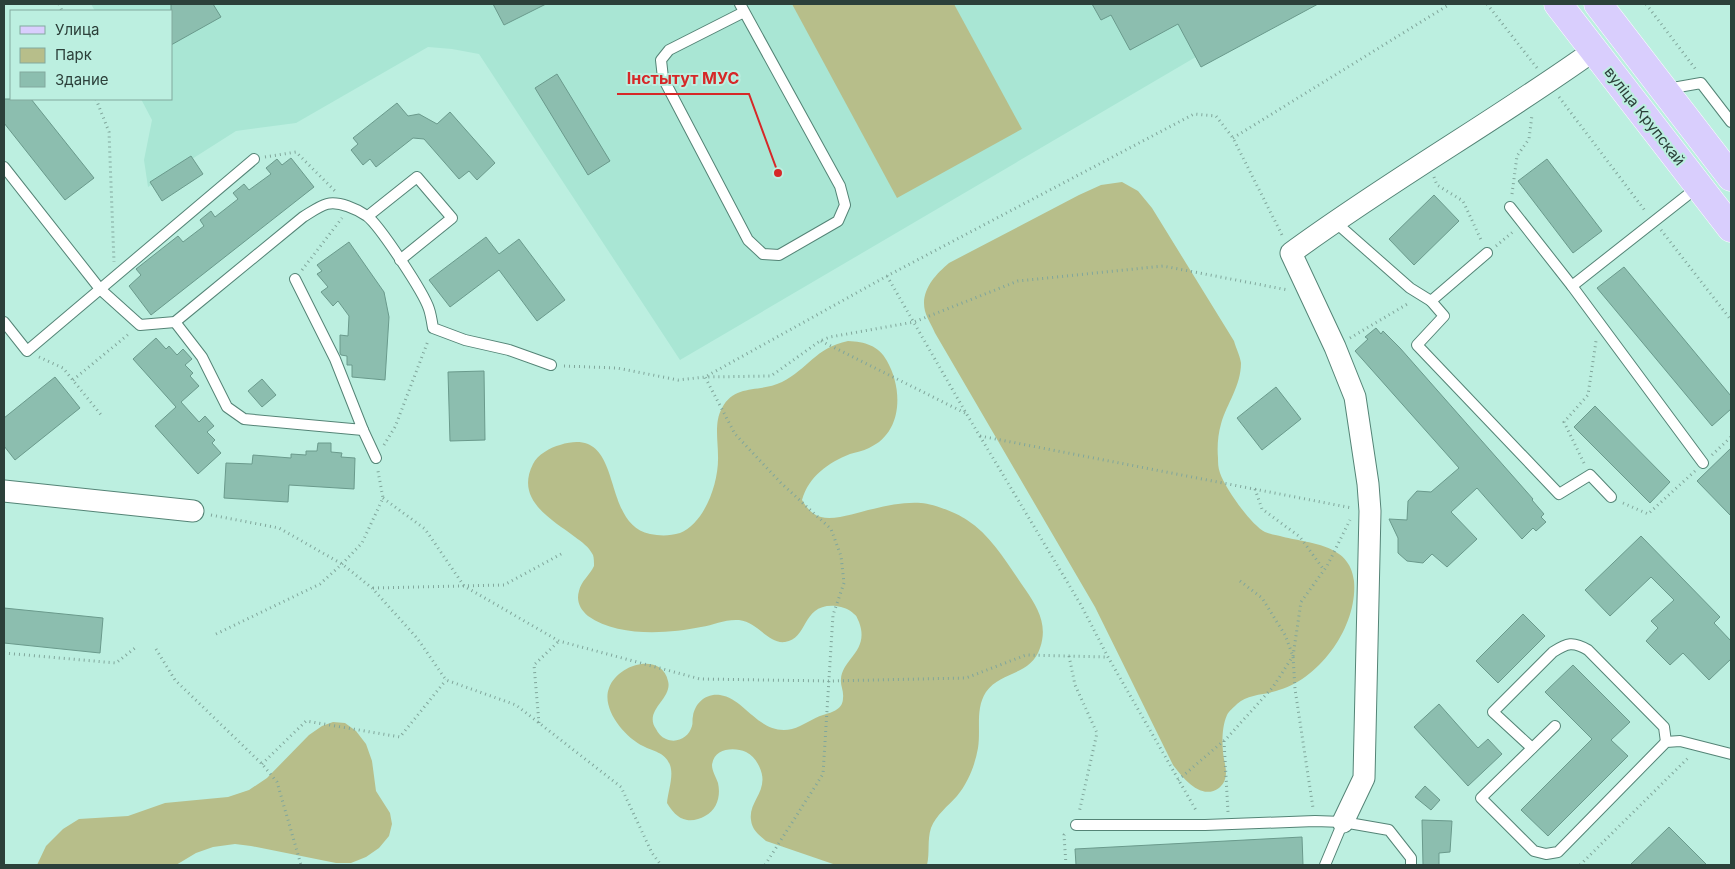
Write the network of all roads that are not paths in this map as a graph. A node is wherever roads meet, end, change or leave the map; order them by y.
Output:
1 (1558, 4) edge
2 (1598, 4) edge
3 (742, 8) edge
4 (1593, 51) junction
5 (1664, 89) junction
6 (1731, 122) edge
7 (254, 159) road end
8 (4, 167) edge
9 (1731, 177) edge
10 (1700, 186) junction
11 (1510, 207) road end
12 (368, 216) junction
13 (1334, 222) junction
14 (1731, 228) edge
15 (1487, 253) road end
16 (400, 260) junction
17 (295, 279) road end
18 (1572, 286) junction
19 (100, 290) junction
20 (1427, 298) junction
21 (4, 322) edge
22 (175, 322) junction
23 (551, 365) road end
24 (363, 430) junction
25 (376, 458) road end
26 (1703, 463) road end
27 (4, 491) edge
28 (1611, 497) road end
29 (193, 511) road end
30 (1555, 726) dead end
31 (1666, 742) junction
32 (1532, 748) junction
33 (1731, 754) edge
34 (1343, 822) junction
35 (1076, 825) road end
36 (1325, 865) edge
37 (1411, 865) edge

1 - 4 main road, вуліца Крупскай
2 - 5 main road, вуліца Крупскай
3 - 3 lane
4 - 10 main road, вуліца Крупскай
4 - 13 street
5 - 6 lane
5 - 9 main road, вуліца Крупскай
7 - 19 lane
8 - 19 lane
10 - 14 main road, вуліца Крупскай
10 - 18 lane
11 - 18 lane
12 - 16 lane
12 - 16 lane
12 - 22 lane
13 - 20 lane
13 - 34 street
15 - 20 lane
16 - 23 lane
17 - 24 lane
18 - 26 lane
19 - 21 lane
19 - 22 lane
20 - 28 lane
22 - 24 lane
24 - 25 lane
27 - 29 street
30 - 32 lane
31 - 32 lane
31 - 32 lane
31 - 33 lane
34 - 35 lane
34 - 36 lane
34 - 37 lane

